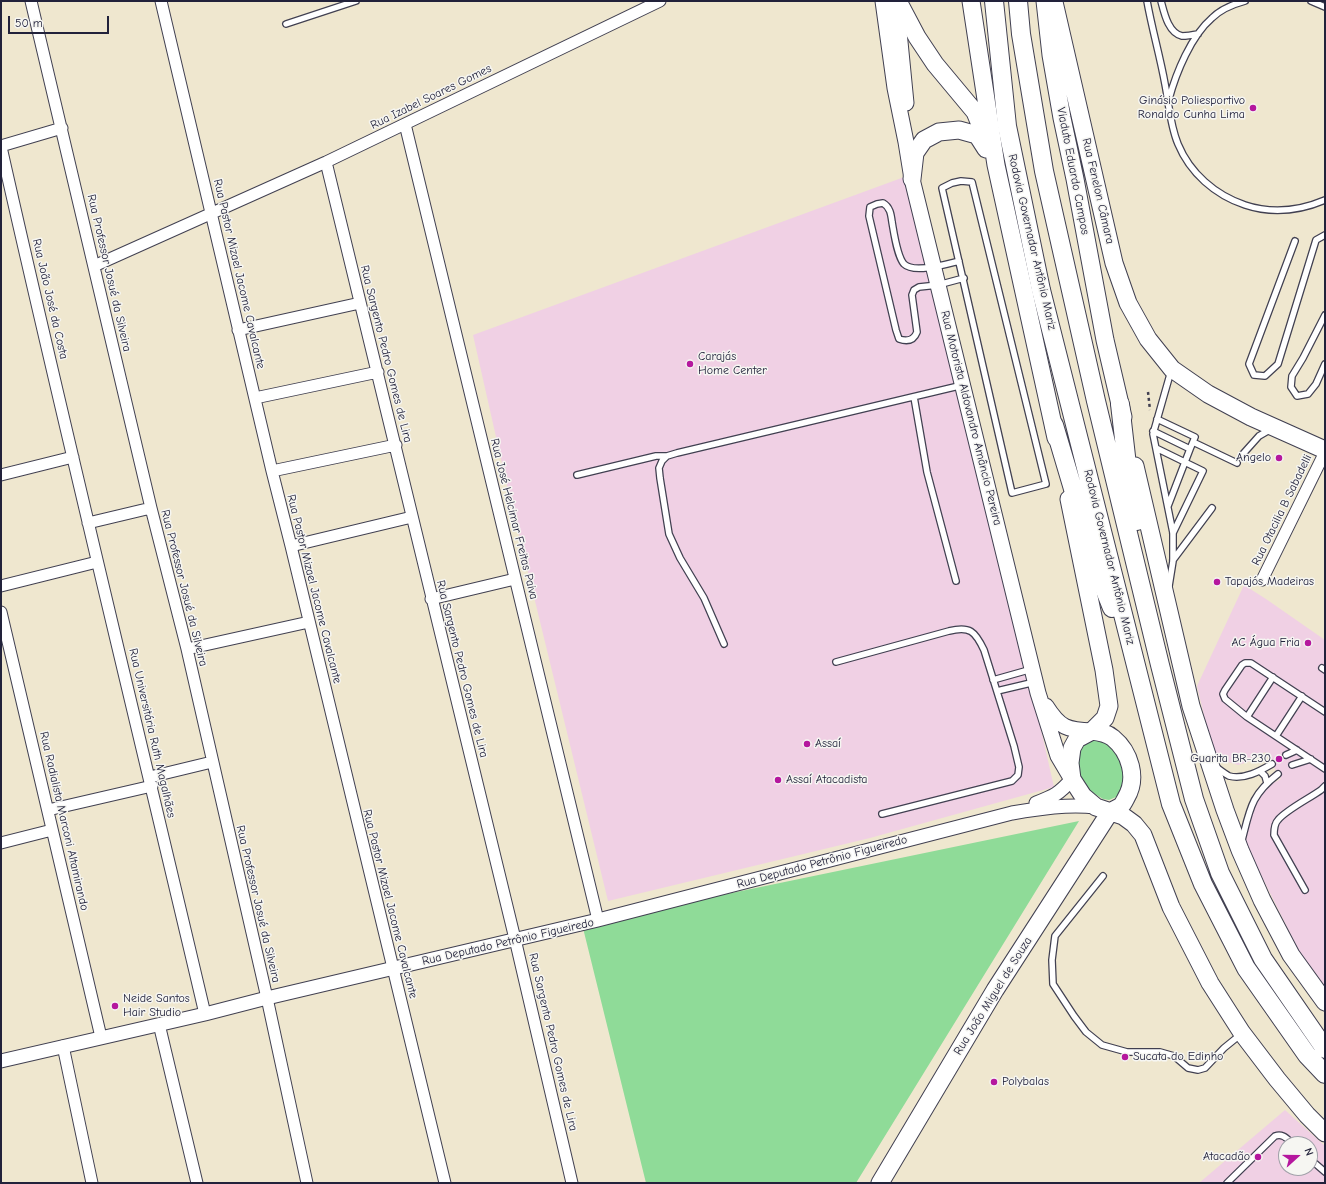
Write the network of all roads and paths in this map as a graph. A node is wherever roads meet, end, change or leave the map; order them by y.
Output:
1 (31, 1) edge
2 (161, 1) edge
3 (356, 1) edge
4 (660, 1) edge
5 (882, 1) edge
6 (897, 1) edge
7 (971, 1) edge
8 (994, 1) edge
9 (1018, 1) edge
10 (1045, 1) edge
11 (1054, 1) edge
12 (1147, 1) edge
13 (1161, 1) edge
14 (1245, 1) edge
15 (1311, 1) edge
16 (1325, 7) edge
17 (286, 24) dead end
18 (1198, 34) junction
19 (1168, 101) junction
20 (405, 124) junction
21 (62, 128) junction
22 (906, 142) junction
23 (1, 146) edge
24 (326, 162) junction
25 (996, 165) junction
26 (912, 179) junction
27 (5, 180) edge
28 (1325, 200) edge
29 (211, 213) junction
30 (1325, 235) edge
31 (1295, 241) dead end
32 (959, 261) junction
33 (94, 266) junction
34 (933, 267) junction
35 (964, 278) junction
36 (938, 284) junction
37 (360, 303) junction
38 (1325, 315) edge
39 (238, 330) junction
40 (1325, 364) edge
41 (1172, 369) junction
42 (378, 372) junction
43 (963, 385) junction
44 (914, 397) junction
45 (256, 398) junction
46 (1120, 404) junction
47 (1157, 419) junction
48 (1054, 425) junction
49 (1274, 427) junction
50 (1153, 431) junction
51 (1193, 442) junction
52 (396, 445) junction
53 (1156, 448) junction
54 (1190, 449) junction
55 (1325, 451) edge
56 (1242, 455) dead end
57 (667, 456) junction
58 (73, 457) junction
59 (1185, 463) junction
60 (1238, 463) dead end
61 (272, 471) junction
62 (1, 475) edge
63 (577, 475) dead end
64 (1168, 507) junction
65 (151, 508) junction
66 (1212, 508) dead end
67 (412, 517) junction
68 (88, 523) junction
69 (1173, 533) junction
70 (291, 546) junction
71 (1172, 561) junction
72 (98, 562) junction
73 (515, 579) junction
74 (1262, 580) dead end
75 (956, 581) dead end
76 (1, 586) edge
77 (431, 599) junction
78 (1167, 600) junction
79 (1, 612) edge
80 (309, 622) junction
81 (724, 644) dead end
82 (186, 649) junction
83 (1156, 651) junction
84 (836, 662) dead end
85 (1138, 674) junction
86 (1273, 677) junction
87 (993, 680) junction
88 (1035, 681) junction
89 (997, 691) junction
90 (1302, 696) junction
91 (1325, 712) edge
92 (1247, 717) junction
93 (1092, 731) junction
94 (1276, 736) junction
95 (1297, 750) junction
96 (1286, 754) dead end
97 (1311, 759) junction
98 (212, 762) junction
99 (1211, 764) junction
100 (1272, 764) dead end
101 (1292, 765) dead end
102 (1325, 769) edge
103 (1260, 771) junction
104 (1278, 774) dead end
105 (1072, 779) junction
106 (151, 782) junction
107 (1267, 782) junction
108 (1325, 786) edge
109 (1103, 809) junction
110 (48, 810) junction
111 (1012, 813) junction
112 (882, 814) dead end
113 (52, 830) junction
114 (1, 843) edge
115 (1240, 850) junction
116 (1104, 876) dead end
117 (1305, 890) dead end
118 (598, 920) junction
119 (515, 939) junction
120 (392, 969) junction
121 (267, 998) junction
122 (1325, 1002) edge
123 (205, 1014) junction
124 (159, 1024) junction
125 (1242, 1033) junction
126 (101, 1037) junction
127 (63, 1046) junction
128 (1325, 1049) edge
129 (1, 1061) edge
130 (1325, 1074) edge
131 (1325, 1132) edge
132 (1284, 1136) edge
133 (92, 1183) edge
134 (197, 1183) edge
135 (307, 1183) edge
136 (445, 1183) edge
137 (572, 1183) edge
138 (880, 1183) edge
139 (1227, 1183) edge

1 - 21 street, Rua Professor Josué da Silveira
2 - 29 street, Rua Pastor Mizael Jacome Cavalcante
3 - 17 lane
4 - 20 street, Rua Izabel Soares Gomes
5 - 22 main road, Rua Motorista Aldovandro Amâncio Pereira
6 - 22 main road, Rua Motorista Aldovandro Amâncio Pereira
6 - 25 main road
7 - 25 main road
8 - 85 highway, Rodovia Governador Antônio Mariz
9 - 83 highway, Rodovia Governador Antônio Mariz
10 - 46 main road, Viaduto Eduardo Campos
11 - 41 main road, Rua Fenelon Câmara
12 - 19 lane
13 - 18 lane
14 - 18 lane
15 - 16 lane
18 - 19 lane
19 - 28 lane
20 - 24 street, Rua Izabel Soares Gomes
20 - 73 street, Rua José Helcimar Freitas Paiva
21 - 23 street
21 - 33 street, Rua Professor Josué da Silveira
22 - 26 main road, Rua Motorista Aldovandro Amâncio Pereira
23 - 27 street, Rua João José da Costa
24 - 29 street, Rua Izabel Soares Gomes
24 - 37 street, Rua Sargento Pedro Gomes de Lira
25 - 26 main road
25 - 48 main road
26 - 34 main road, Rua Motorista Aldovandro Amâncio Pereira
27 - 58 street, Rua João José da Costa
29 - 33 street, Rua Izabel Soares Gomes
29 - 39 street, Rua Pastor Mizael Jacome Cavalcante
30 - 31 lane
32 - 34 lane
32 - 35 lane
32 - 35 lane
33 - 65 street, Rua Professor Josué da Silveira
34 - 36 main road, Rua Motorista Aldovandro Amâncio Pereira
34 - 36 lane
35 - 36 lane
36 - 43 main road, Rua Motorista Aldovandro Amâncio Pereira
37 - 39 street
37 - 42 street, Rua Sargento Pedro Gomes de Lira
38 - 40 lane
39 - 45 street, Rua Pastor Mizael Jacome Cavalcante
41 - 47 lane
41 - 49 main road, Rua Fenelon Câmara
42 - 45 street
42 - 52 street, Rua Sargento Pedro Gomes de Lira
43 - 44 lane
43 - 88 main road, Rua Motorista Aldovandro Amâncio Pereira
44 - 57 lane
44 - 75 lane
45 - 61 street, Rua Pastor Mizael Jacome Cavalcante
46 - 78 main road, Viaduto Eduardo Campos
46 - 83 highway
47 - 50 lane
47 - 51 lane
48 - 85 highway
48 - 93 main road
49 - 55 main road, Rua Fenelon Câmara
49 - 56 lane
50 - 53 lane
50 - 54 lane
51 - 54 lane
51 - 60 lane
52 - 61 street
52 - 67 street, Rua Sargento Pedro Gomes de Lira
53 - 59 lane
53 - 64 lane
54 - 59 lane
55 - 74 street, Rua Otacilia B Sabadelli
57 - 63 lane
57 - 81 lane
58 - 62 street
58 - 68 street, Rua Universitária Ruth Magalhães
59 - 64 lane
59 - 69 lane
61 - 70 street, Rua Pastor Mizael Jacome Cavalcante
64 - 69 lane
65 - 68 street
65 - 82 street, Rua Professor Josué da Silveira
66 - 71 lane
67 - 70 street
67 - 77 street, Rua Sargento Pedro Gomes de Lira
68 - 72 street, Rua Universitária Ruth Magalhães
69 - 71 lane
70 - 80 street, Rua Pastor Mizael Jacome Cavalcante
71 - 78 lane
72 - 76 street
72 - 106 street, Rua Universitária Ruth Magalhães
73 - 77 street
73 - 118 street, Rua José Helcimar Freitas Paiva
77 - 119 street, Rua Sargento Pedro Gomes de Lira
78 - 99 main road, Viaduto Eduardo Campos
79 - 110 street, Rua Radialista Marconi Altamirando
80 - 82 street
80 - 120 street, Rua Pastor Mizael Jacome Cavalcante
82 - 98 street, Rua Professor Josué da Silveira
83 - 128 highway, Rodovia Governador Antônio Mariz
84 - 87 lane
85 - 130 highway, Rodovia Governador Antônio Mariz
86 - 90 lane
86 - 92 lane
86 - 92 lane
87 - 88 lane
87 - 89 lane
88 - 89 lane
88 - 93 main road, Rua Motorista Aldovandro Amâncio Pereira
88 - 105 main road, Rua Motorista Aldovandro Amâncio Pereira
89 - 112 lane
90 - 91 lane
90 - 94 lane
92 - 94 lane
93 - 105 main road
93 - 109 main road
94 - 95 lane
95 - 96 lane
95 - 97 lane
97 - 101 lane
97 - 102 lane
98 - 106 street
98 - 121 street, Rua Professor Josué da Silveira
99 - 103 lane
99 - 115 main road, Viaduto Eduardo Campos
100 - 103 lane
103 - 107 lane
104 - 107 lane
105 - 109 main road
105 - 111 street, Rua Deputado Petrônio Figueiredo
106 - 110 street
106 - 123 street, Rua Universitária Ruth Magalhães
107 - 115 lane
108 - 117 lane
109 - 111 street, Rua Deputado Petrônio Figueiredo
109 - 125 main road
109 - 138 main road, Rua João Miguel de Souza
110 - 113 street, Rua Radialista Marconi Altamirando
111 - 118 street, Rua Deputado Petrônio Figueiredo
113 - 114 street
113 - 126 street, Rua Radialista Marconi Altamirando
115 - 122 main road, Viaduto Eduardo Campos
116 - 125 lane
118 - 119 street, Rua Deputado Petrônio Figueiredo
119 - 120 street, Rua Deputado Petrônio Figueiredo
119 - 137 street, Rua Sargento Pedro Gomes de Lira
120 - 121 street, Rua Deputado Petrônio Figueiredo
120 - 136 street, Rua Pastor Mizael Jacome Cavalcante
121 - 123 street, Rua Deputado Petrônio Figueiredo
121 - 135 street, Rua Professor Josué da Silveira
123 - 124 street, Rua Deputado Petrônio Figueiredo
124 - 126 street, Rua Deputado Petrônio Figueiredo
124 - 134 street
125 - 131 main road
126 - 127 street, Rua Deputado Petrônio Figueiredo
127 - 129 street, Rua Deputado Petrônio Figueiredo
127 - 133 street
132 - 139 lane

